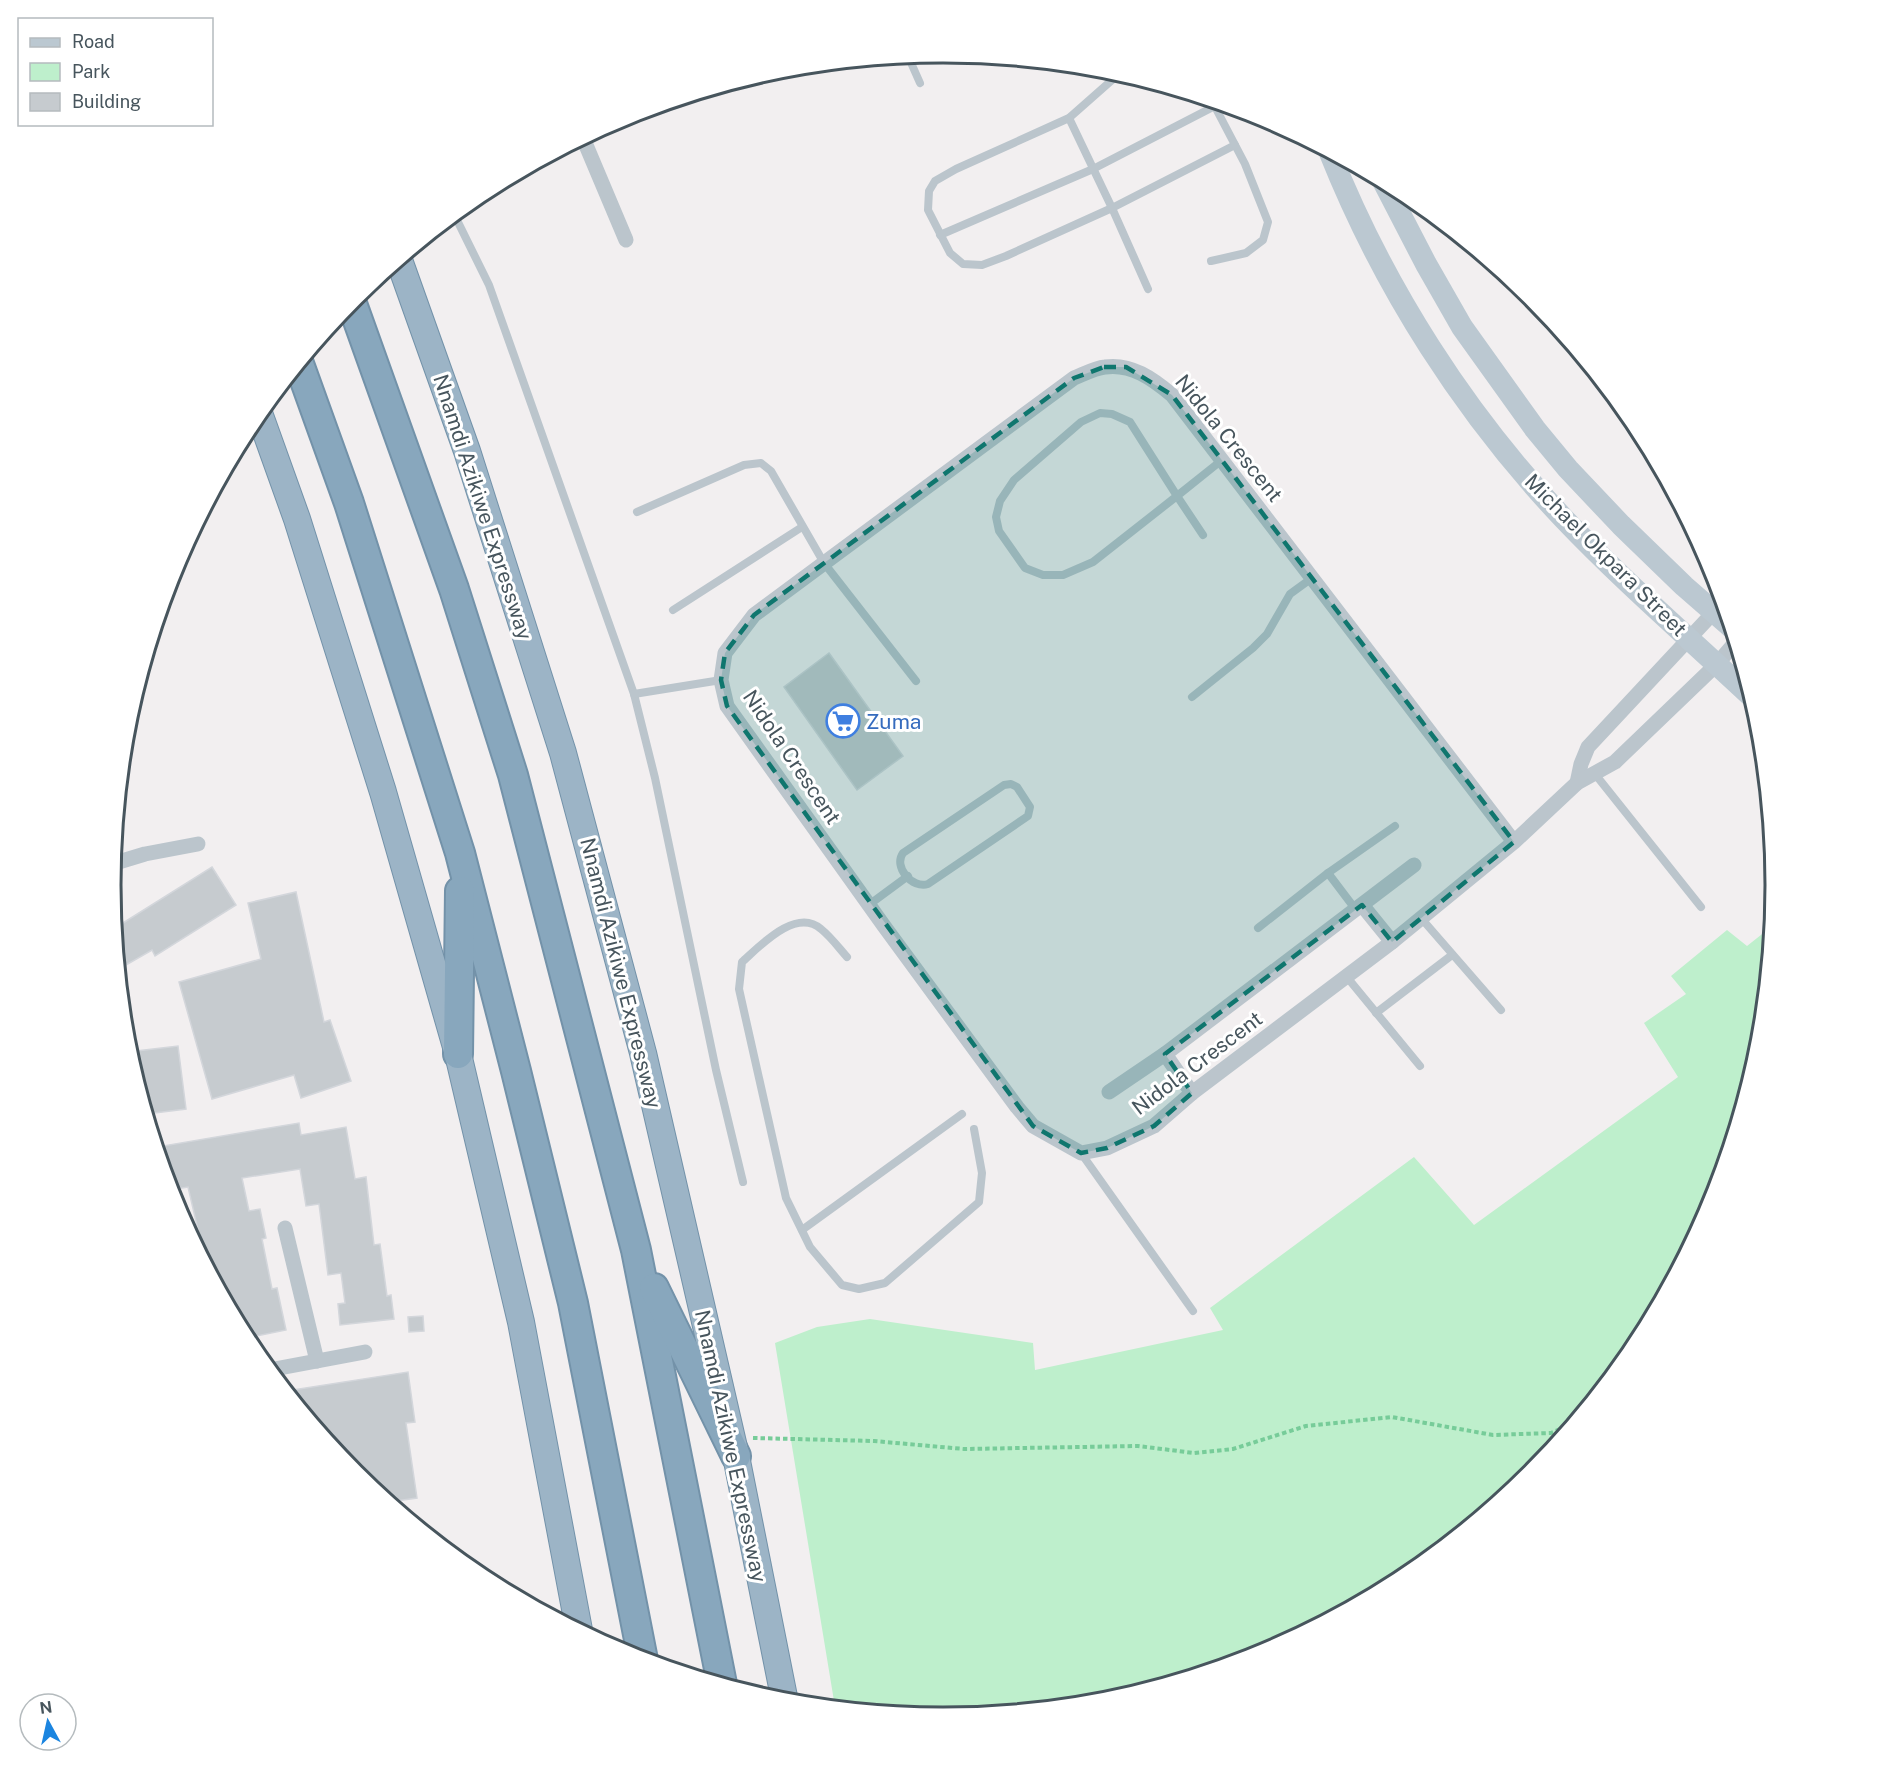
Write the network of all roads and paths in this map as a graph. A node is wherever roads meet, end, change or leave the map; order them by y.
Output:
1 (912, 64) edge
2 (1111, 81) edge
3 (920, 83) dead end
4 (1207, 107) edge
5 (1217, 111) edge
6 (1069, 118) junction
7 (586, 145) edge
8 (1235, 145) junction
9 (1334, 162) edge
10 (1093, 169) junction
11 (1391, 196) edge
12 (1112, 208) junction
13 (458, 222) edge
14 (940, 235) junction
15 (626, 240) dead end
16 (1211, 261) dead end
17 (401, 267) edge
18 (1148, 289) dead end
19 (355, 312) edge
20 (302, 372) edge
21 (263, 424) edge
22 (1222, 460) junction
23 (1177, 496) junction
24 (637, 512) dead end
25 (802, 527) junction
26 (1203, 535) dead end
27 (824, 563) junction
28 (1312, 578) junction
29 (673, 610) dead end
30 (1715, 610) junction
31 (1718, 613) edge
32 (1687, 638) junction
33 (1730, 650) edge
34 (1717, 664) junction
35 (721, 680) junction
36 (916, 681) dead end
37 (1740, 686) edge
38 (634, 694) junction
39 (1192, 698) dead end
40 (1595, 774) junction
41 (1578, 783) junction
42 (1395, 826) dead end
43 (1514, 842) junction
44 (198, 844) dead end
45 (460, 853) junction
46 (122, 861) edge
47 (1414, 865) dead end
48 (1329, 873) junction
49 (908, 876) junction
50 (870, 904) junction
51 (1701, 907) dead end
52 (1359, 908) junction
53 (1421, 918) junction
54 (1258, 928) dead end
55 (1392, 942) junction
56 (1452, 955) junction
57 (847, 957) dead end
58 (1346, 976) junction
59 (1501, 1010) dead end
60 (1376, 1013) junction
61 (458, 1054) junction
62 (1165, 1054) junction
63 (1420, 1066) dead end
64 (1109, 1092) dead end
65 (1192, 1092) junction
66 (962, 1114) dead end
67 (974, 1130) dead end
68 (1081, 1154) junction
69 (743, 1182) dead end
70 (285, 1228) dead end
71 (802, 1230) junction
72 (636, 1250) junction
73 (1193, 1311) dead end
74 (365, 1352) dead end
75 (317, 1361) junction
76 (279, 1368) edge
77 (1558, 1430) edge
78 (734, 1447) junction
79 (577, 1621) edge
80 (641, 1649) edge
81 (720, 1676) edge
82 (783, 1691) edge

1 - 3 lane
2 - 6 lane
4 - 10 lane
5 - 8 lane
6 - 10 lane
6 - 14 lane
7 - 15 street
8 - 12 lane
8 - 16 lane
9 - 32 main road, Michael Okpara Street
10 - 12 lane
10 - 14 lane
11 - 30 main road, Michael Okpara Street
12 - 14 lane
12 - 18 lane
13 - 38 lane
17 - 78 highway, Nnamdi Azikiwe Expressway
19 - 72 highway
20 - 45 highway
21 - 61 highway
22 - 23 lane
22 - 27 street, Nidola Crescent
22 - 28 street, Nidola Crescent
23 - 23 lane
23 - 26 lane
24 - 25 lane
25 - 27 lane
25 - 29 lane
27 - 35 street, Nidola Crescent
27 - 36 lane
28 - 39 lane
28 - 43 street, Nidola Crescent
30 - 31 main road, Michael Okpara Street
30 - 32 street
32 - 34 main road, Michael Okpara Street
32 - 41 street
33 - 34 street, Nidola Crescent
34 - 37 main road, Michael Okpara Street
34 - 40 street, Nidola Crescent
35 - 38 lane
35 - 50 street, Nidola Crescent
38 - 69 lane
40 - 41 street, Nidola Crescent
40 - 51 lane
41 - 43 street, Nidola Crescent
42 - 48 lane
43 - 53 street, Nidola Crescent
44 - 46 street
45 - 61 highway
45 - 80 highway
47 - 52 street
48 - 52 lane
48 - 54 lane
49 - 49 lane
49 - 50 lane
50 - 68 street, Nidola Crescent
52 - 55 street
52 - 62 street
53 - 55 street, Nidola Crescent
53 - 56 lane
55 - 58 street, Nidola Crescent
56 - 59 lane
56 - 60 lane
57 - 71 lane
58 - 60 lane
58 - 65 street, Nidola Crescent
60 - 63 lane
61 - 79 highway
62 - 64 street
62 - 65 street
65 - 68 street, Nidola Crescent
66 - 71 lane
67 - 71 lane
68 - 73 lane
70 - 75 street
72 - 78 highway
72 - 81 highway
74 - 75 street
75 - 76 street
77 - 78 path
78 - 82 highway, Nnamdi Azikiwe Expressway

